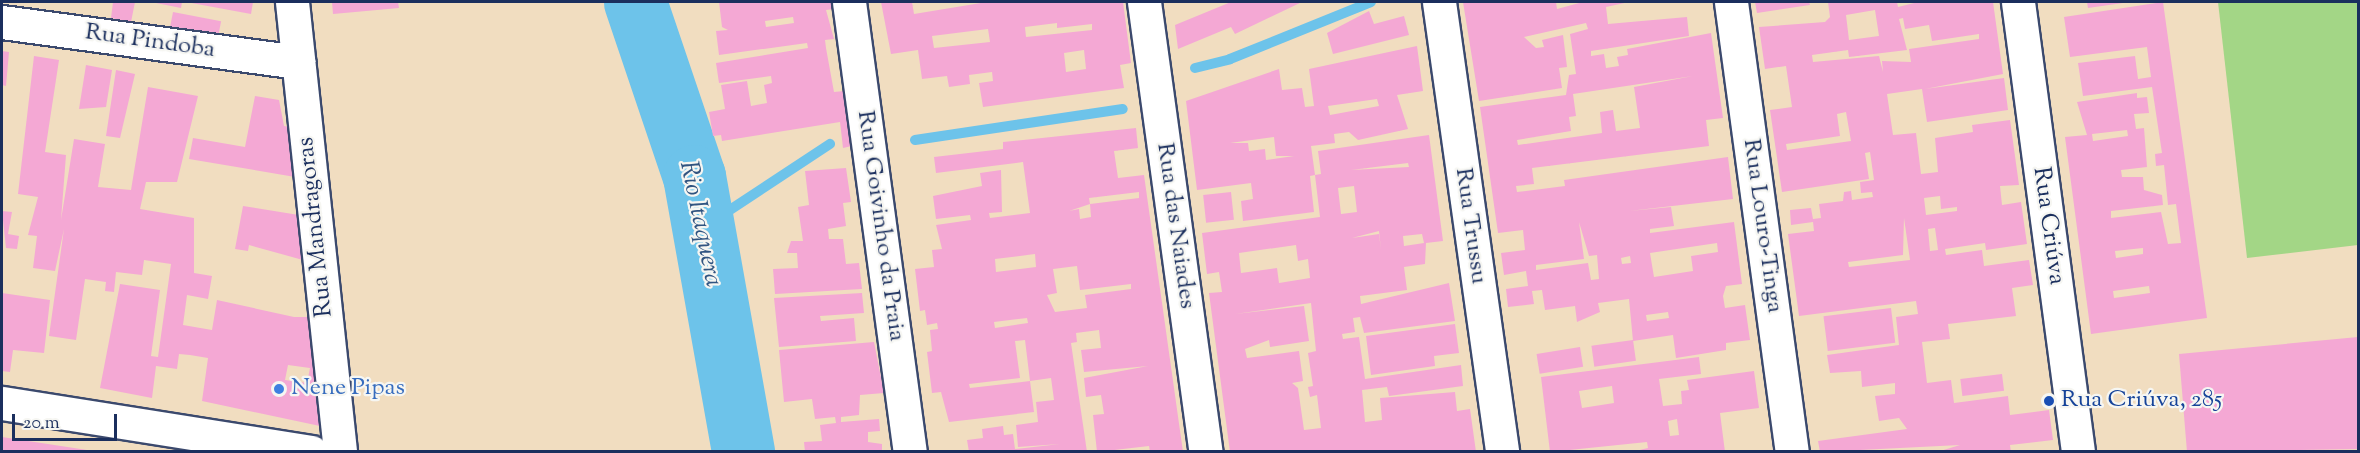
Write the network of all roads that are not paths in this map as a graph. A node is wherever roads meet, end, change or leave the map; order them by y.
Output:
1 (292, 2) edge
2 (849, 2) edge
3 (1144, 2) edge
4 (1439, 2) edge
5 (1731, 2) edge
6 (2018, 2) edge
7 (2, 22) edge
8 (298, 62) junction
9 (2, 404) edge
10 (311, 452) edge
11 (340, 452) edge
12 (910, 452) edge
13 (1206, 452) edge
14 (1502, 452) edge
15 (1792, 452) edge
16 (2078, 452) edge

1 - 8 street, Rua Mandragoras
2 - 12 street, Rua Goivinho da Praia
3 - 13 street, Rua das Naiades
4 - 14 street, Rua Trussu
5 - 15 street, Rua Louro-Tinga
6 - 16 street, Rua Criúva
7 - 8 street, Rua Pindoba
8 - 11 street, Rua Mandragoras
9 - 10 street

